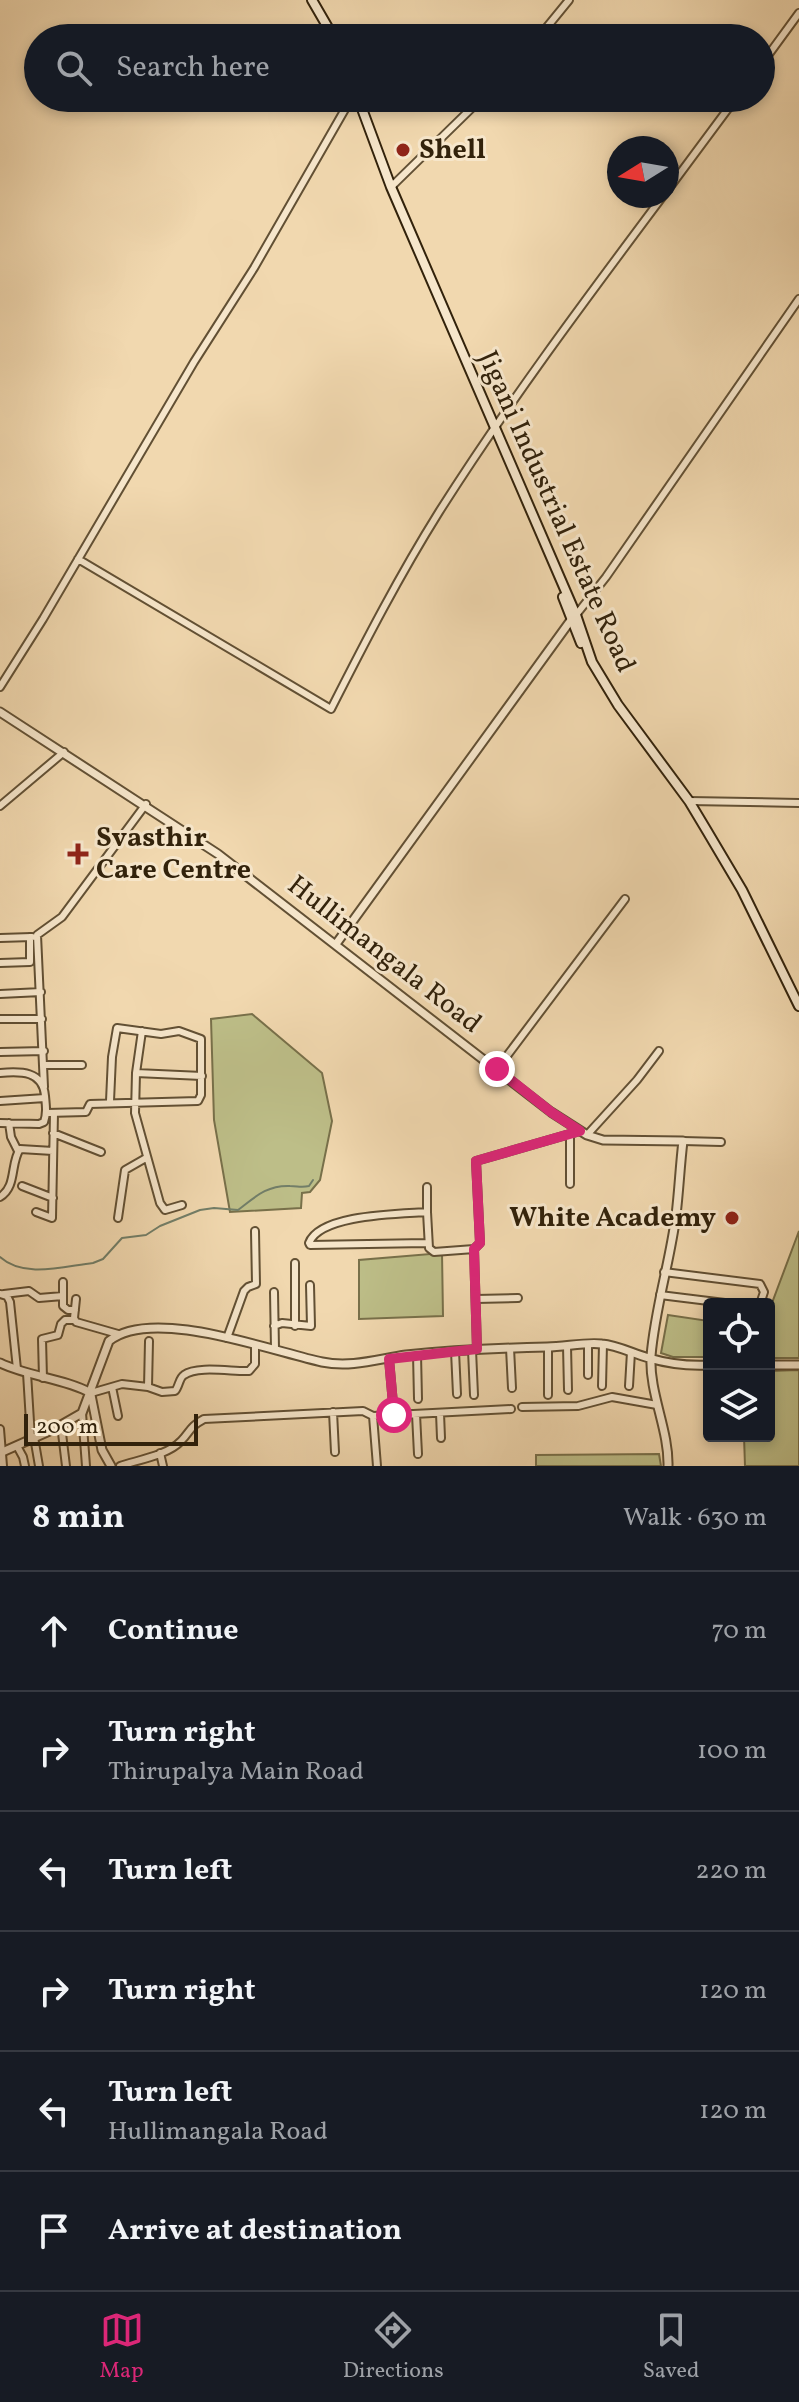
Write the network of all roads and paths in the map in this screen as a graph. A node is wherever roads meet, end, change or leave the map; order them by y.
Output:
1 (312, 0) edge
2 (569, 0) edge
3 (799, 13) edge
4 (326, 24) edge
5 (549, 24) edge
6 (775, 46) edge
7 (343, 112) edge
8 (363, 112) edge
9 (468, 112) edge
10 (726, 112) edge
11 (679, 175) edge
12 (391, 187) junction
13 (654, 208) edge
14 (799, 299) edge
15 (495, 430) junction
16 (78, 559) junction
17 (573, 618) junction
18 (0, 687) edge
19 (0, 712) edge
20 (64, 752) junction
21 (689, 801) junction
22 (799, 803) edge
23 (146, 804) junction
24 (0, 806) edge
25 (625, 899) dead end
26 (34, 937) junction
27 (0, 938) edge
28 (336, 944) junction
29 (0, 963) edge
30 (41, 992) junction
31 (0, 994) edge
32 (799, 1006) edge
33 (0, 1019) edge
34 (42, 1019) junction
35 (142, 1031) junction
36 (44, 1051) junction
37 (659, 1051) dead end
38 (0, 1052) edge
39 (44, 1065) junction
40 (82, 1065) dead end
41 (497, 1069) junction
42 (0, 1073) edge
43 (136, 1073) junction
44 (202, 1076) junction
45 (44, 1087) junction
46 (45, 1098) junction
47 (0, 1101) edge
48 (110, 1101) junction
49 (134, 1101) junction
50 (50, 1113) junction
51 (0, 1123) edge
52 (9, 1123) junction
53 (53, 1133) junction
54 (584, 1133) junction
55 (570, 1134) junction
56 (683, 1141) junction
57 (721, 1142) dead end
58 (18, 1151) junction
59 (53, 1151) junction
60 (101, 1152) dead end
61 (146, 1158) junction
62 (570, 1184) dead end
63 (22, 1186) dead end
64 (427, 1187) dead end
65 (0, 1197) edge
66 (53, 1198) junction
67 (182, 1205) dead end
68 (36, 1212) dead end
69 (427, 1212) junction
70 (118, 1218) dead end
71 (255, 1231) dead end
72 (426, 1243) junction
73 (474, 1249) junction
74 (295, 1263) dead end
75 (664, 1272) junction
76 (63, 1282) dead end
77 (310, 1285) dead end
78 (274, 1292) dead end
79 (2, 1294) edge
80 (660, 1295) junction
81 (63, 1296) junction
82 (518, 1298) dead end
83 (762, 1298) edge
84 (76, 1299) dead end
85 (476, 1299) junction
86 (703, 1300) edge
87 (75, 1310) junction
88 (75, 1320) junction
89 (274, 1326) junction
90 (295, 1326) junction
91 (118, 1334) junction
92 (227, 1338) junction
93 (149, 1341) dead end
94 (588, 1344) junction
95 (603, 1344) junction
96 (255, 1345) junction
97 (567, 1346) junction
98 (510, 1348) junction
99 (548, 1348) junction
100 (275, 1349) junction
101 (474, 1350) junction
102 (455, 1351) junction
103 (631, 1352) junction
104 (417, 1354) junction
105 (389, 1359) junction
106 (651, 1359) junction
107 (0, 1363) edge
108 (703, 1365) edge
109 (775, 1365) edge
110 (799, 1365) edge
111 (17, 1369) junction
112 (27, 1373) junction
113 (588, 1375) dead end
114 (43, 1378) junction
115 (602, 1386) dead end
116 (629, 1386) dead end
117 (112, 1387) junction
118 (148, 1387) junction
119 (512, 1388) dead end
120 (568, 1390) dead end
121 (91, 1393) junction
122 (457, 1394) dead end
123 (474, 1395) dead end
124 (548, 1395) dead end
125 (418, 1399) dead end
126 (657, 1405) junction
127 (522, 1407) dead end
128 (511, 1409) dead end
129 (333, 1412) junction
130 (82, 1413) junction
131 (440, 1413) junction
132 (416, 1414) junction
133 (394, 1415) junction
134 (118, 1416) dead end
135 (373, 1416) junction
136 (61, 1425) junction
137 (0, 1429) edge
138 (32, 1438) junction
139 (441, 1438) dead end
140 (17, 1446) junction
141 (1, 1452) edge
142 (335, 1452) dead end
143 (160, 1453) junction
144 (418, 1454) dead end
145 (3, 1466) edge
146 (25, 1466) edge
147 (39, 1466) edge
148 (66, 1466) edge
149 (86, 1466) edge
150 (111, 1466) edge
151 (120, 1466) edge
152 (163, 1466) edge
153 (377, 1466) edge
154 (668, 1466) edge

1 - 4 main road
2 - 5 street
3 - 6 street
7 - 16 street
8 - 12 main road, Jigani Industrial Estate Road
9 - 12 street
10 - 11 street
12 - 15 main road, Jigani Industrial Estate Road
13 - 15 street
14 - 17 street
15 - 16 street
15 - 17 main road, Jigani Industrial Estate Road
16 - 18 street
17 - 21 main road, Jigani Industrial Estate Road
17 - 28 street
19 - 20 street, Hullimangala Road
20 - 23 street, Hullimangala Road
20 - 24 street
21 - 22 street
21 - 32 main road, Jigani Industrial Estate Road
23 - 26 street
23 - 28 street, Hullimangala Road
25 - 41 street
26 - 27 street
26 - 29 street
26 - 30 street
28 - 41 street, Hullimangala Road
30 - 31 street
30 - 34 street
33 - 34 street
34 - 36 street
35 - 43 street
35 - 44 street
35 - 48 street
36 - 38 street
36 - 39 street
37 - 54 street
39 - 40 street
39 - 45 street
41 - 54 street, Hullimangala Road
42 - 45 street
43 - 44 street
43 - 49 street
44 - 49 street
45 - 46 street
46 - 47 street
46 - 50 street
48 - 49 street
48 - 50 street
49 - 61 street
50 - 52 street
50 - 53 street
51 - 52 street
52 - 58 street
53 - 59 street
53 - 60 street
54 - 55 street
54 - 56 street, Hullimangala Road
55 - 62 street
55 - 73 street
56 - 57 street, Hullimangala Road
56 - 75 street
58 - 59 street
58 - 65 street
59 - 66 street
61 - 67 street
61 - 70 street
63 - 66 street
64 - 69 street
66 - 68 street
69 - 72 street
69 - 72 street
71 - 92 street
72 - 73 street
73 - 85 street
74 - 90 street
75 - 80 street
75 - 83 street
76 - 81 street
77 - 90 street
78 - 89 street
79 - 81 street
79 - 111 street
80 - 86 street
80 - 106 street
81 - 87 street
82 - 85 street
84 - 87 street
85 - 101 street
87 - 88 street
88 - 91 street
88 - 114 street
89 - 90 street
89 - 100 street
91 - 92 street
91 - 121 street
92 - 96 street
93 - 118 street
94 - 95 street
94 - 97 street
94 - 113 street
95 - 103 street
95 - 115 street
96 - 100 street
96 - 118 street
97 - 99 street
97 - 120 street
98 - 99 street
98 - 101 street
98 - 119 street
99 - 124 street
100 - 105 street
101 - 102 street
101 - 123 street
102 - 104 street
102 - 122 street
103 - 106 street
103 - 116 street
104 - 105 street
104 - 125 street
105 - 133 street
106 - 108 street
106 - 126 street
107 - 111 street
109 - 110 street
111 - 112 street
112 - 114 street
112 - 138 street
114 - 121 street
117 - 118 street
117 - 121 street
117 - 134 street
121 - 130 street
121 - 150 street
126 - 127 street
126 - 154 street
128 - 131 street
129 - 135 street
129 - 142 street
129 - 143 street
130 - 136 street
130 - 149 street
131 - 132 street
131 - 139 street
132 - 133 street
132 - 144 street
133 - 135 street
135 - 153 street
136 - 138 street
136 - 148 street
137 - 141 street
138 - 140 street
138 - 147 street
140 - 141 street
140 - 146 street
141 - 145 street
143 - 151 street
143 - 152 street

